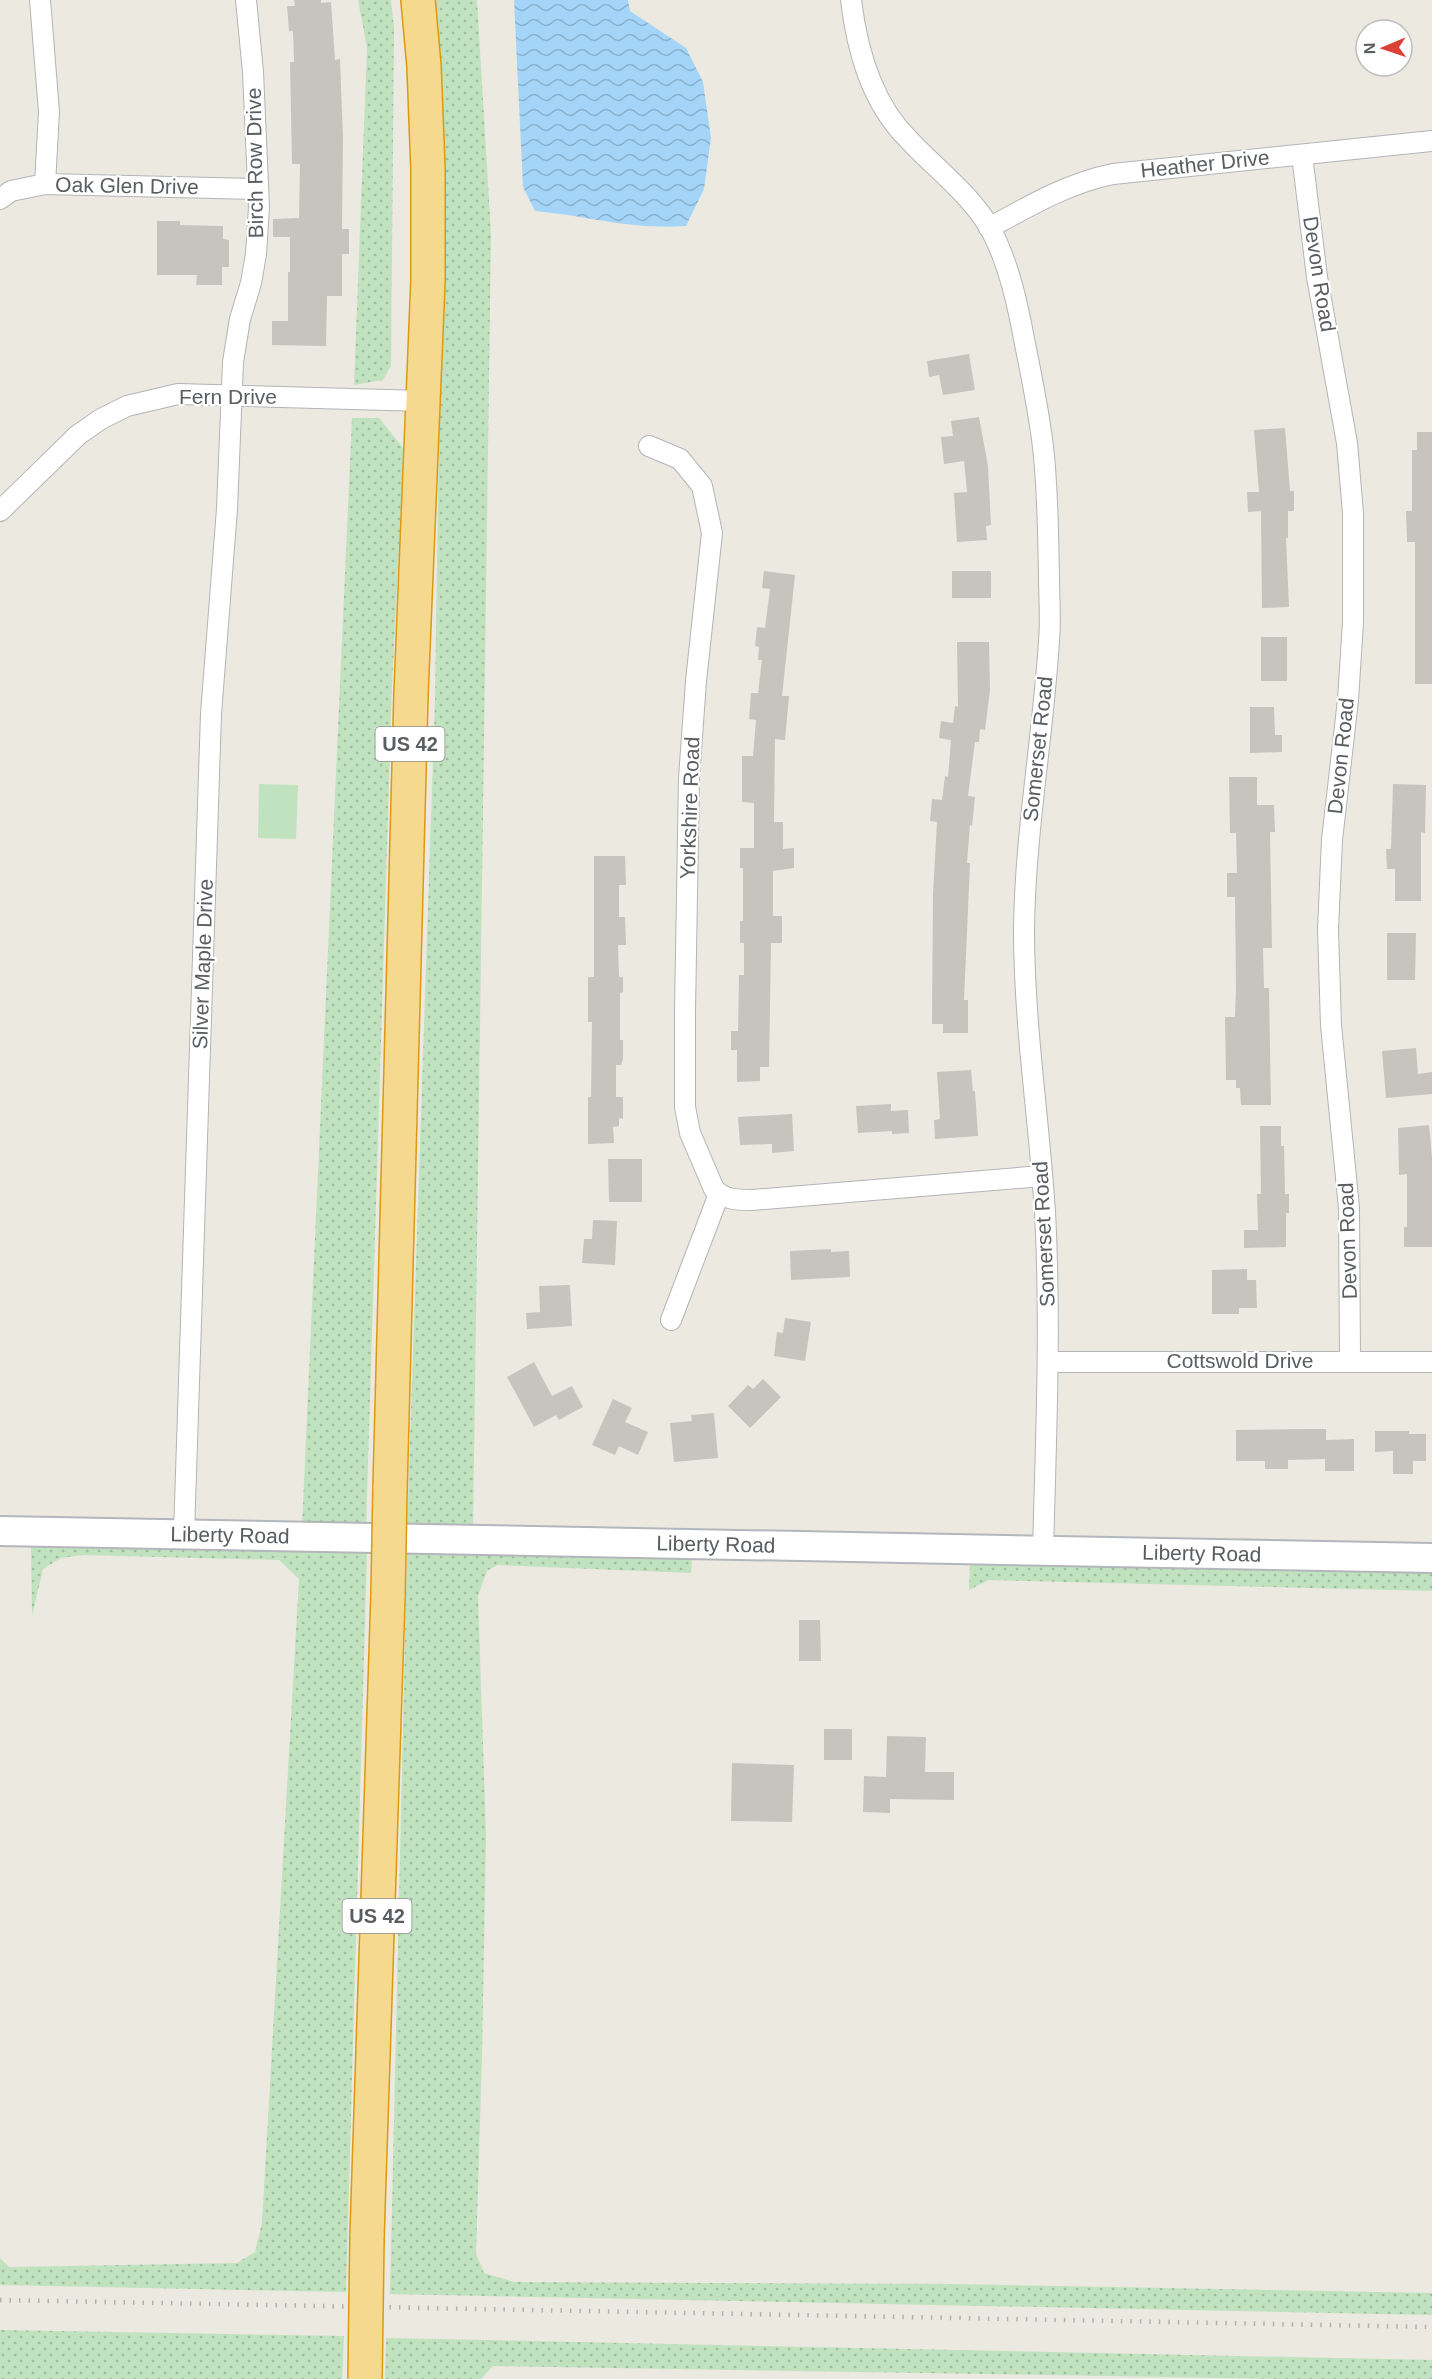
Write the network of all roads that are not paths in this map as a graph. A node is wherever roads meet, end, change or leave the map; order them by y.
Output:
1 (40, 0) edge
2 (246, 0) edge
3 (418, 0) edge
4 (851, 0) edge
5 (1432, 141) edge
6 (1302, 155) junction
7 (45, 184) junction
8 (258, 189) junction
9 (0, 199) edge
10 (989, 228) junction
11 (232, 395) junction
12 (423, 401) junction
13 (649, 446) dead end
14 (0, 511) edge
15 (1042, 1176) junction
16 (719, 1194) junction
17 (671, 1320) dead end
18 (1350, 1361) junction
19 (1048, 1362) junction
20 (1432, 1362) edge
21 (0, 1531) edge
22 (184, 1534) junction
23 (1043, 1551) junction
24 (1432, 1558) edge
25 (365, 2379) edge

1 - 7 street
2 - 8 street, Birch Row Drive
3 - 12 highway, US 42
4 - 10 street, Somerset Road
5 - 6 street, Heather Drive
6 - 10 street, Heather Drive
6 - 18 street, Devon Road
7 - 8 street, Oak Glen Drive
7 - 9 street, Oak Glen Drive
8 - 11 street, Birch Row Drive
10 - 15 street, Somerset Road
11 - 12 street, Fern Drive
11 - 14 street, Fern Drive
11 - 22 street, Silver Maple Drive
12 - 25 highway, US 42, bridge
13 - 16 street, Yorkshire Road
15 - 16 street
15 - 19 street, Somerset Road
16 - 17 street
18 - 19 street, Cottswold Drive
18 - 20 street, Cottswold Drive
19 - 23 street, Somerset Road
21 - 22 street, Liberty Road
22 - 23 street, Liberty Road
23 - 24 street, Liberty Road

